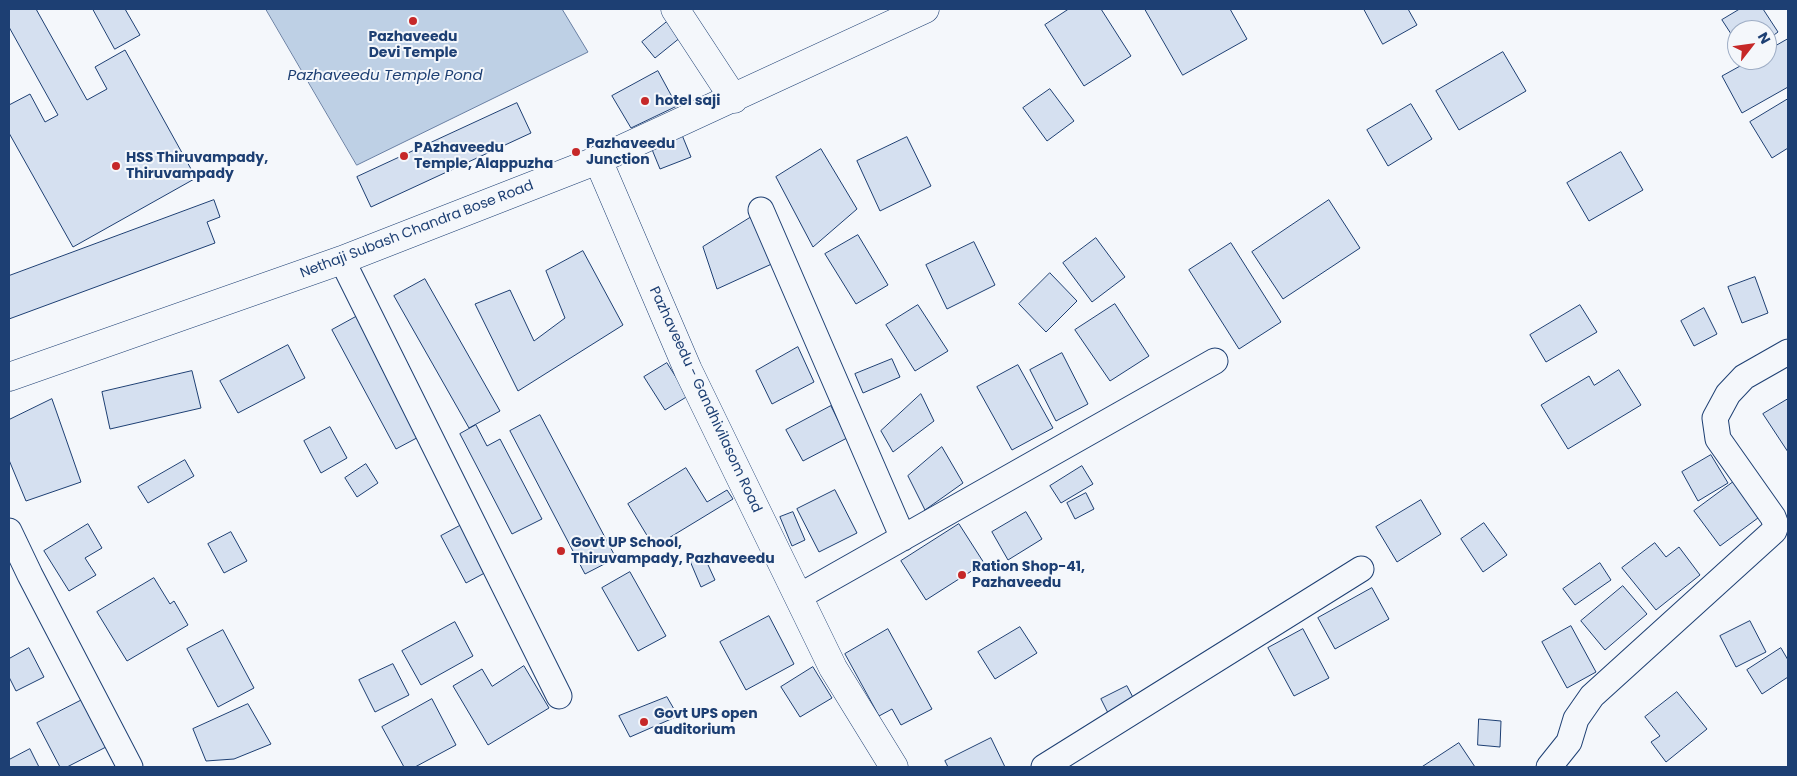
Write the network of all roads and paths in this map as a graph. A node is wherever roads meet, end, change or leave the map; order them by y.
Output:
1 (675, 9) edge
2 (925, 9) edge
3 (734, 98) junction
4 (598, 160) junction
5 (760, 210) dead end
6 (342, 260) junction
7 (1788, 352) edge
8 (1216, 360) dead end
9 (9, 377) edge
10 (9, 530) edge
11 (903, 538) junction
12 (1361, 569) dead end
13 (798, 597) junction
14 (559, 696) dead end
15 (130, 767) edge
16 (894, 767) edge
17 (1044, 767) edge
18 (1549, 767) edge

1 - 3 main road
2 - 3 main road, Nethaji Subash Chandra Bose Road
3 - 4 main road, Nethaji Subash Chandra Bose Road
4 - 6 main road, Nethaji Subash Chandra Bose Road
4 - 13 main road, Pazhaveedu - Gandhivilasom Road
5 - 11 street
6 - 9 main road, Nethaji Subash Chandra Bose Road
6 - 14 street
7 - 18 street
8 - 11 street
10 - 15 street
11 - 13 street
12 - 17 street
13 - 16 main road, Pazhaveedu - Gandhivilasom Road

